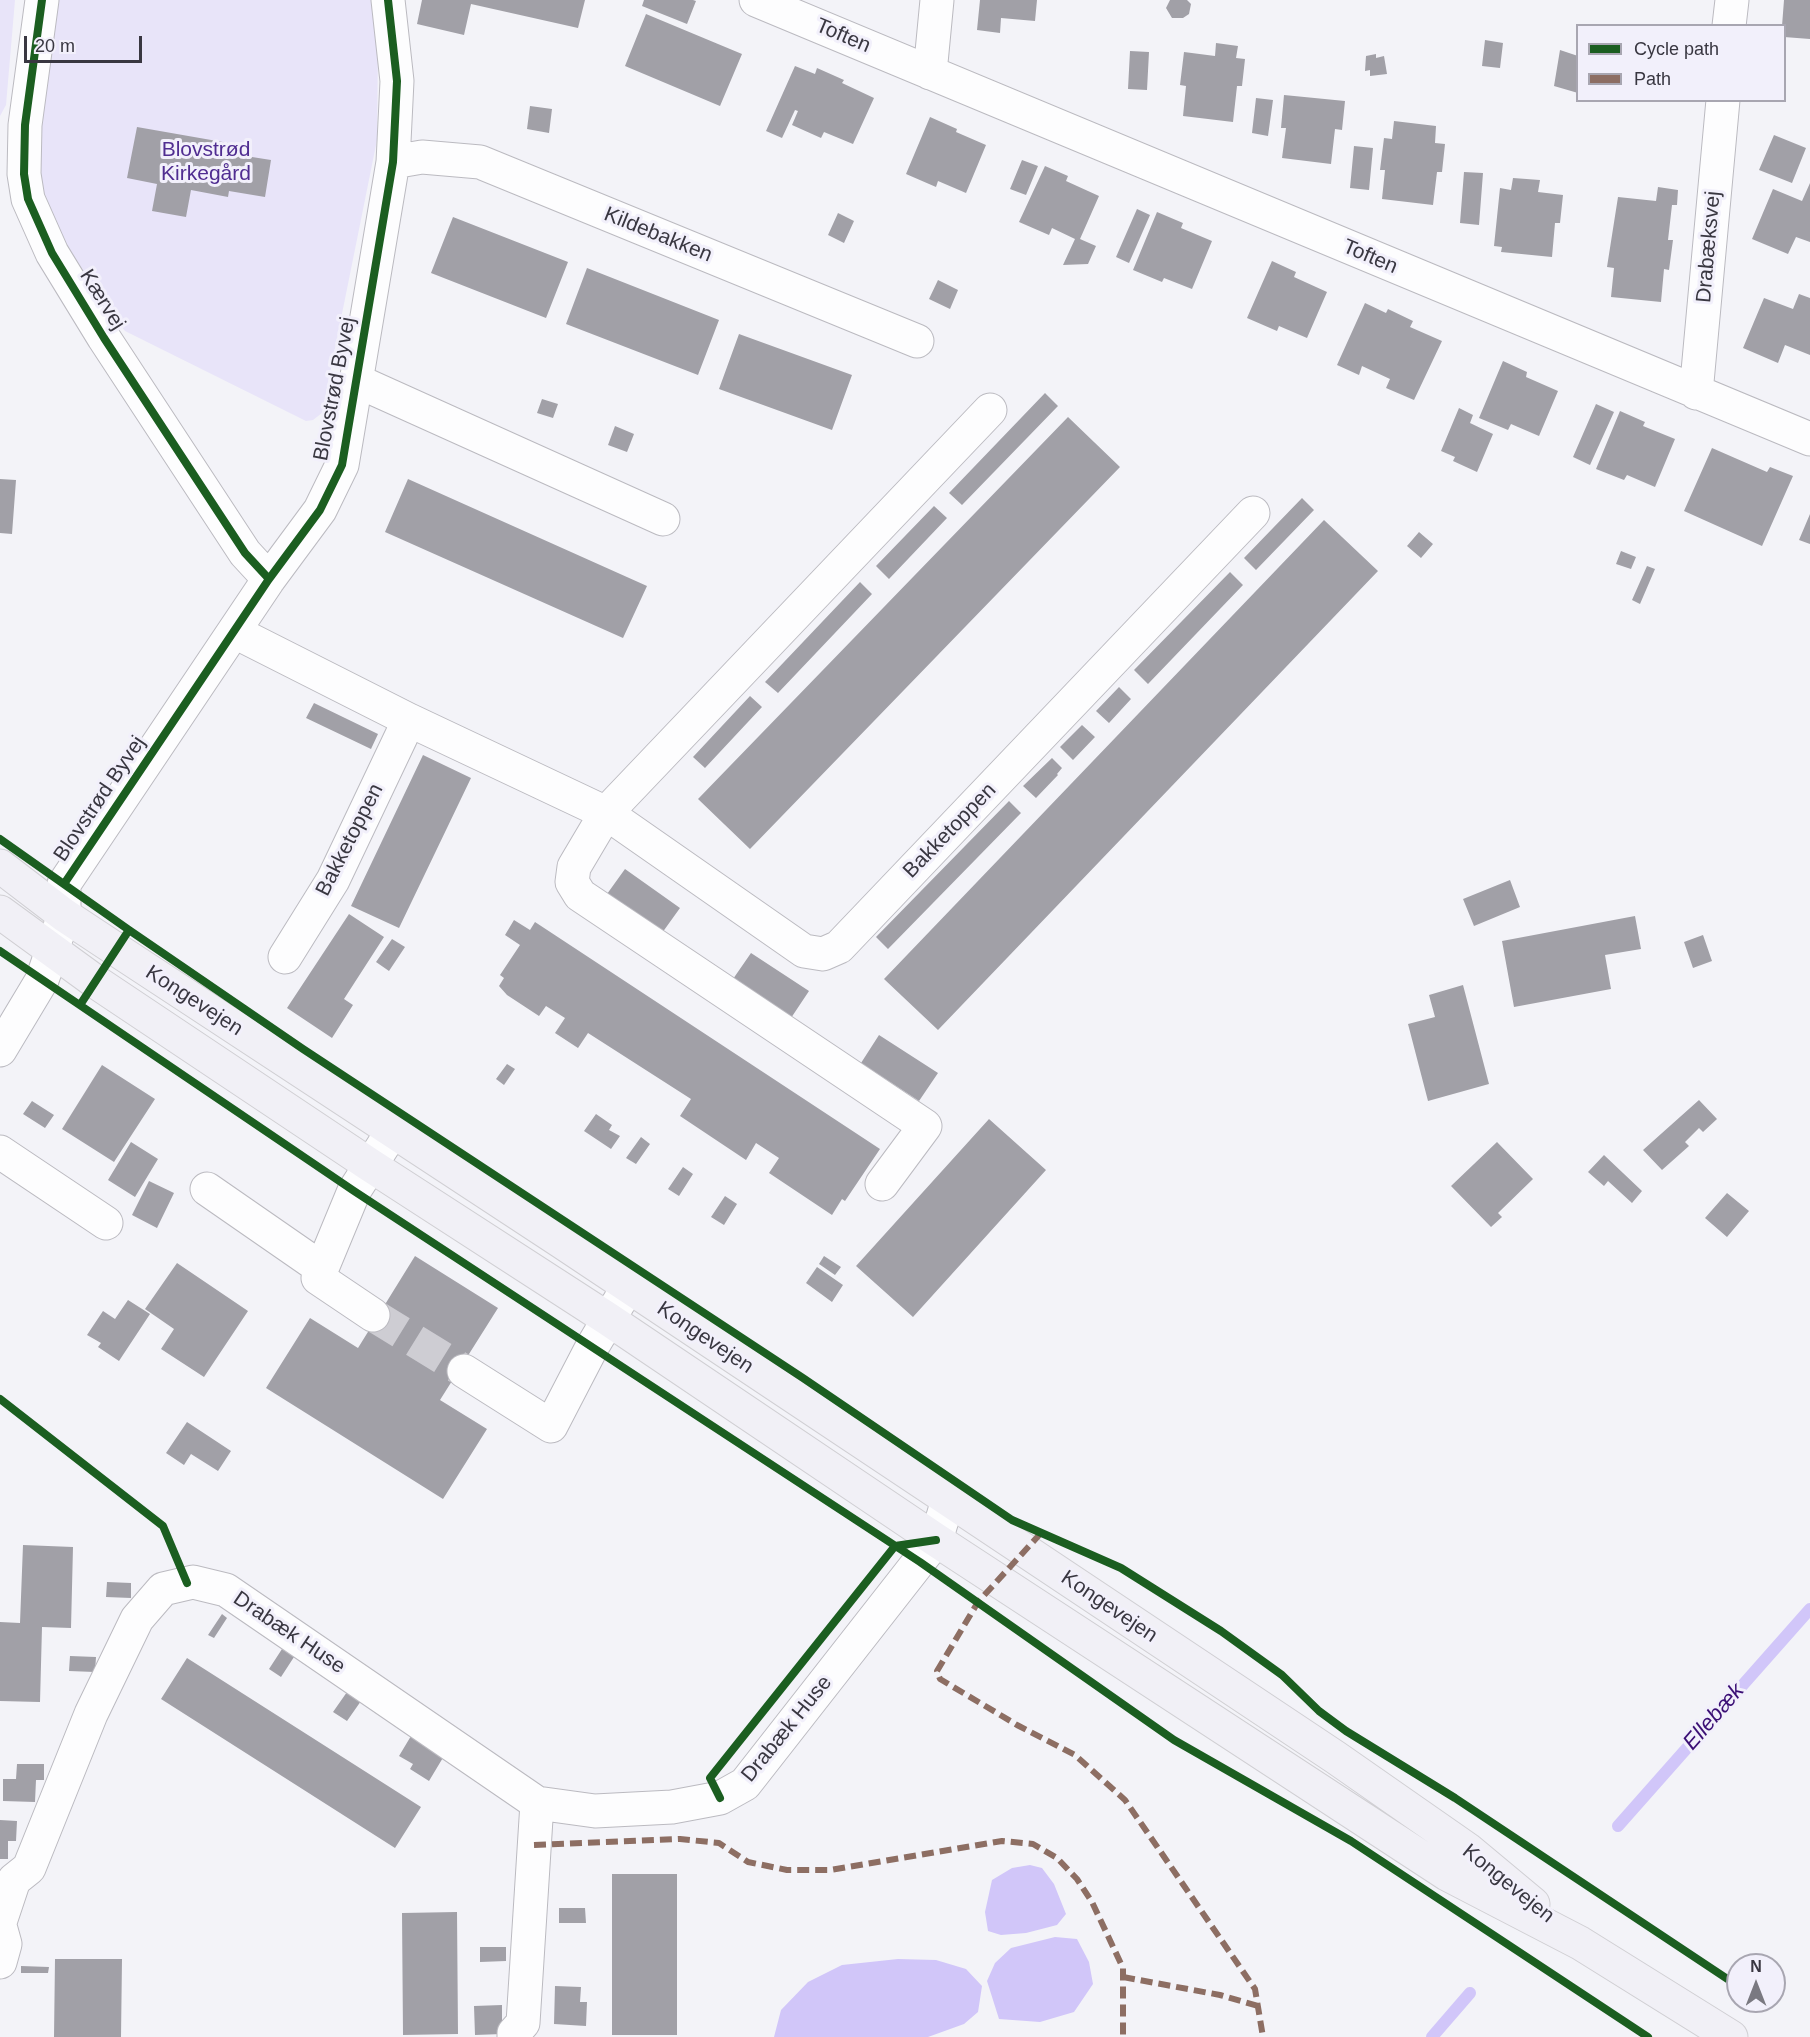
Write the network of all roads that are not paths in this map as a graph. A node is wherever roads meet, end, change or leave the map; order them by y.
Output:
1 (42, 0) edge
2 (388, 0) edge
3 (756, 0) edge
4 (937, 0) edge
5 (1732, 0) edge
6 (1729, 24) edge
7 (930, 73) junction
8 (1723, 102) edge
9 (393, 162) junction
10 (12, 174) edge
11 (917, 341) dead end
12 (357, 381) junction
13 (1696, 393) junction
14 (990, 410) dead end
15 (1810, 439) edge
16 (1253, 513) dead end
17 (663, 519) dead end
18 (269, 579) junction
19 (235, 632) junction
20 (409, 720) junction
21 (606, 813) junction
22 (0, 866) edge
23 (0, 912) edge
24 (64, 915) junction
25 (52, 951) junction
26 (285, 957) dead end
27 (0, 1050) edge
28 (392, 1132) junction
29 (0, 1152) edge
30 (370, 1165) junction
31 (882, 1184) dead end
32 (207, 1190) dead end
33 (106, 1223) dead end
34 (321, 1268) junction
35 (628, 1287) junction
36 (373, 1316) tunnel mouth
37 (608, 1319) junction
38 (464, 1371) tunnel mouth
39 (948, 1500) junction
40 (936, 1540) junction
41 (537, 1803) junction
42 (0, 1924) edge
43 (1580, 1943) junction
44 (0, 1962) edge
45 (514, 2037) edge
46 (1731, 2037) edge

1 - 10 street, Kærvej
2 - 9 street, Blovstrød Byvej
3 - 7 street, Toften
4 - 7 street
5 - 6 street
7 - 13 street, Toften
8 - 13 street, Drabæksvej
9 - 11 street, Kildebakken
9 - 12 street, Blovstrød Byvej
10 - 18 street, Kærvej
12 - 17 street
12 - 18 street, Blovstrød Byvej
13 - 15 street, Toften
14 - 21 street
16 - 21 street, Bakketoppen
18 - 19 street, Blovstrød Byvej
19 - 20 street, Bakketoppen
19 - 24 street, Blovstrød Byvej
20 - 21 street, Bakketoppen
20 - 26 street, Bakketoppen
21 - 31 street
22 - 24 main road, Kongevejen
23 - 25 main road, Kongevejen
24 - 25 street, Blovstrød Byvej
24 - 28 main road, Kongevejen
25 - 27 street, Blovstrød Byvej
25 - 30 main road, Kongevejen
28 - 30 street
28 - 35 main road, Kongevejen
29 - 33 street
30 - 34 street
30 - 37 main road, Kongevejen
32 - 34 street
34 - 36 street
35 - 37 street
35 - 39 main road, Kongevejen
37 - 38 street
37 - 40 main road, Kongevejen
39 - 40 street, Drabæk Huse
39 - 43 main road, Kongevejen
40 - 41 street, Drabæk Huse
40 - 43 main road, Kongevejen
41 - 42 street, Drabæk Huse
41 - 45 street
42 - 44 street, Drabæk Huse
43 - 46 main road, Kongevejen

